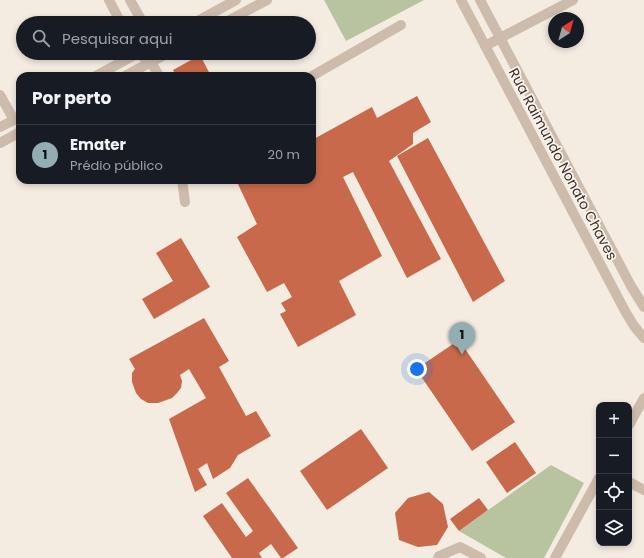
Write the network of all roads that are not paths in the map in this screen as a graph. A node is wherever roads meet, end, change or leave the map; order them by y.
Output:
1 (109, 0) edge
2 (130, 0) edge
3 (236, 0) edge
4 (267, 0) edge
5 (461, 0) edge
6 (480, 0) edge
7 (573, 0) edge
8 (117, 16) edge
9 (139, 16) edge
10 (207, 16) edge
11 (237, 16) edge
12 (401, 26) dead end
13 (500, 37) junction
14 (485, 46) junction
15 (125, 60) edge
16 (149, 60) edge
17 (153, 60) edge
18 (103, 72) edge
19 (131, 72) edge
20 (157, 72) edge
21 (316, 74) edge
22 (0, 95) edge
23 (16, 117) edge
24 (16, 119) edge
25 (0, 127) edge
26 (16, 134) edge
27 (0, 143) edge
28 (568, 167) junction
29 (554, 174) junction
30 (183, 184) edge
31 (185, 202) dead end
32 (644, 307) edge
33 (644, 338) edge
34 (644, 398) edge
35 (632, 420) edge
36 (596, 483) edge
37 (632, 484) edge
38 (644, 490) edge
39 (438, 558) edge
40 (480, 558) edge
41 (555, 558) edge

1 - 8 street
2 - 9 street
3 - 10 street
4 - 11 street
5 - 14 street, Rua Raimundo Nonato Chaves
6 - 13 street, Rua Raimundo Nonato Chaves
7 - 13 street
12 - 21 street
13 - 14 street
13 - 28 street, Rua Raimundo Nonato Chaves
14 - 29 street, Rua Raimundo Nonato Chaves
15 - 18 street
16 - 19 street
17 - 20 street
22 - 23 street
24 - 25 street
26 - 27 street
28 - 29 street
28 - 32 street, Rua Raimundo Nonato Chaves
29 - 33 street, Rua Raimundo Nonato Chaves
30 - 31 street
34 - 35 street
36 - 41 street
37 - 38 street
39 - 40 street

